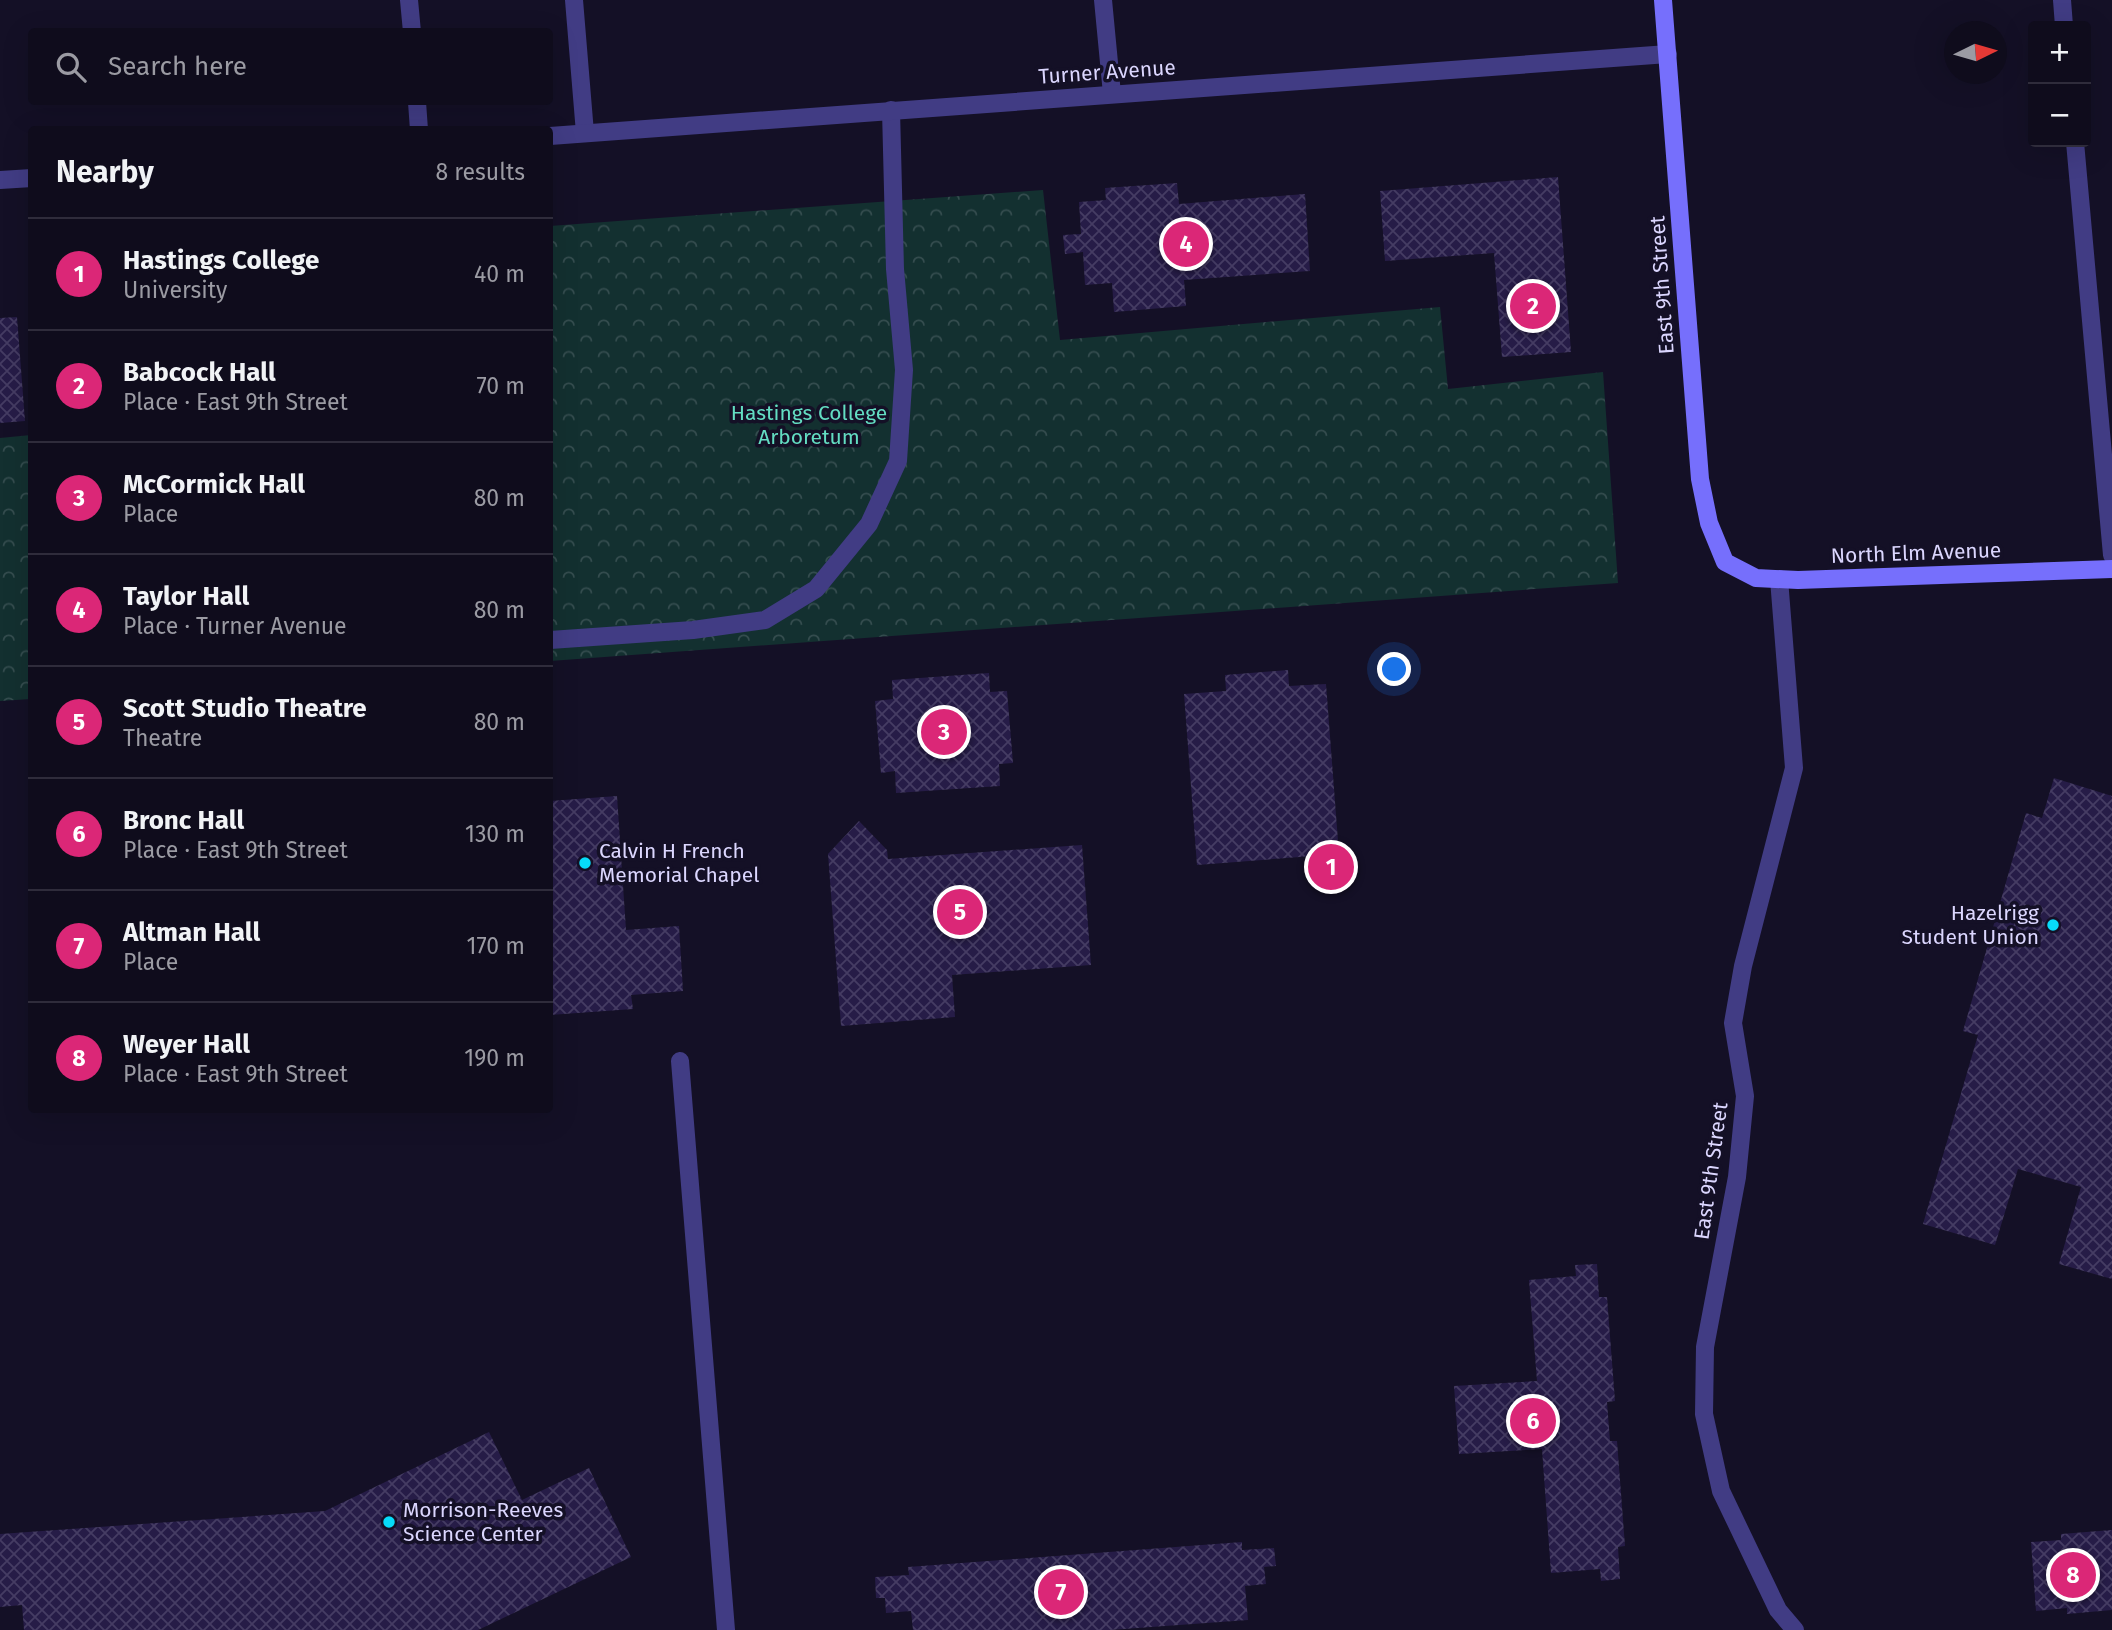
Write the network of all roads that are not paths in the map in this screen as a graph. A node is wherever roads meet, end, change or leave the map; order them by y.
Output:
1 (409, 0) edge
2 (574, 0) edge
3 (1104, 0) edge
4 (1663, 0) edge
5 (2062, 0) edge
6 (2064, 21) edge
7 (412, 28) edge
8 (1668, 54) junction
9 (1112, 94) junction
10 (417, 105) edge
11 (891, 110) junction
12 (419, 126) edge
13 (585, 133) junction
14 (553, 136) edge
15 (2075, 147) edge
16 (28, 178) edge
17 (0, 180) edge
18 (2112, 555) edge
19 (1725, 562) joint
20 (2112, 569) edge
21 (1779, 579) junction
22 (553, 640) edge
23 (680, 1061) dead end
24 (726, 1630) edge
25 (1796, 1630) edge

1 - 7 street
2 - 13 street
3 - 9 street
4 - 8 street, East 9th Street
5 - 6 street
8 - 9 street, Turner Avenue
8 - 19 street, East 9th Street
9 - 11 street, Turner Avenue
10 - 12 street
11 - 13 street, Turner Avenue
11 - 22 street
13 - 14 street, Turner Avenue
15 - 18 street
16 - 17 street
19 - 21 street, North Elm Avenue
20 - 21 street, North Elm Avenue
21 - 25 street, East 9th Street
23 - 24 street

